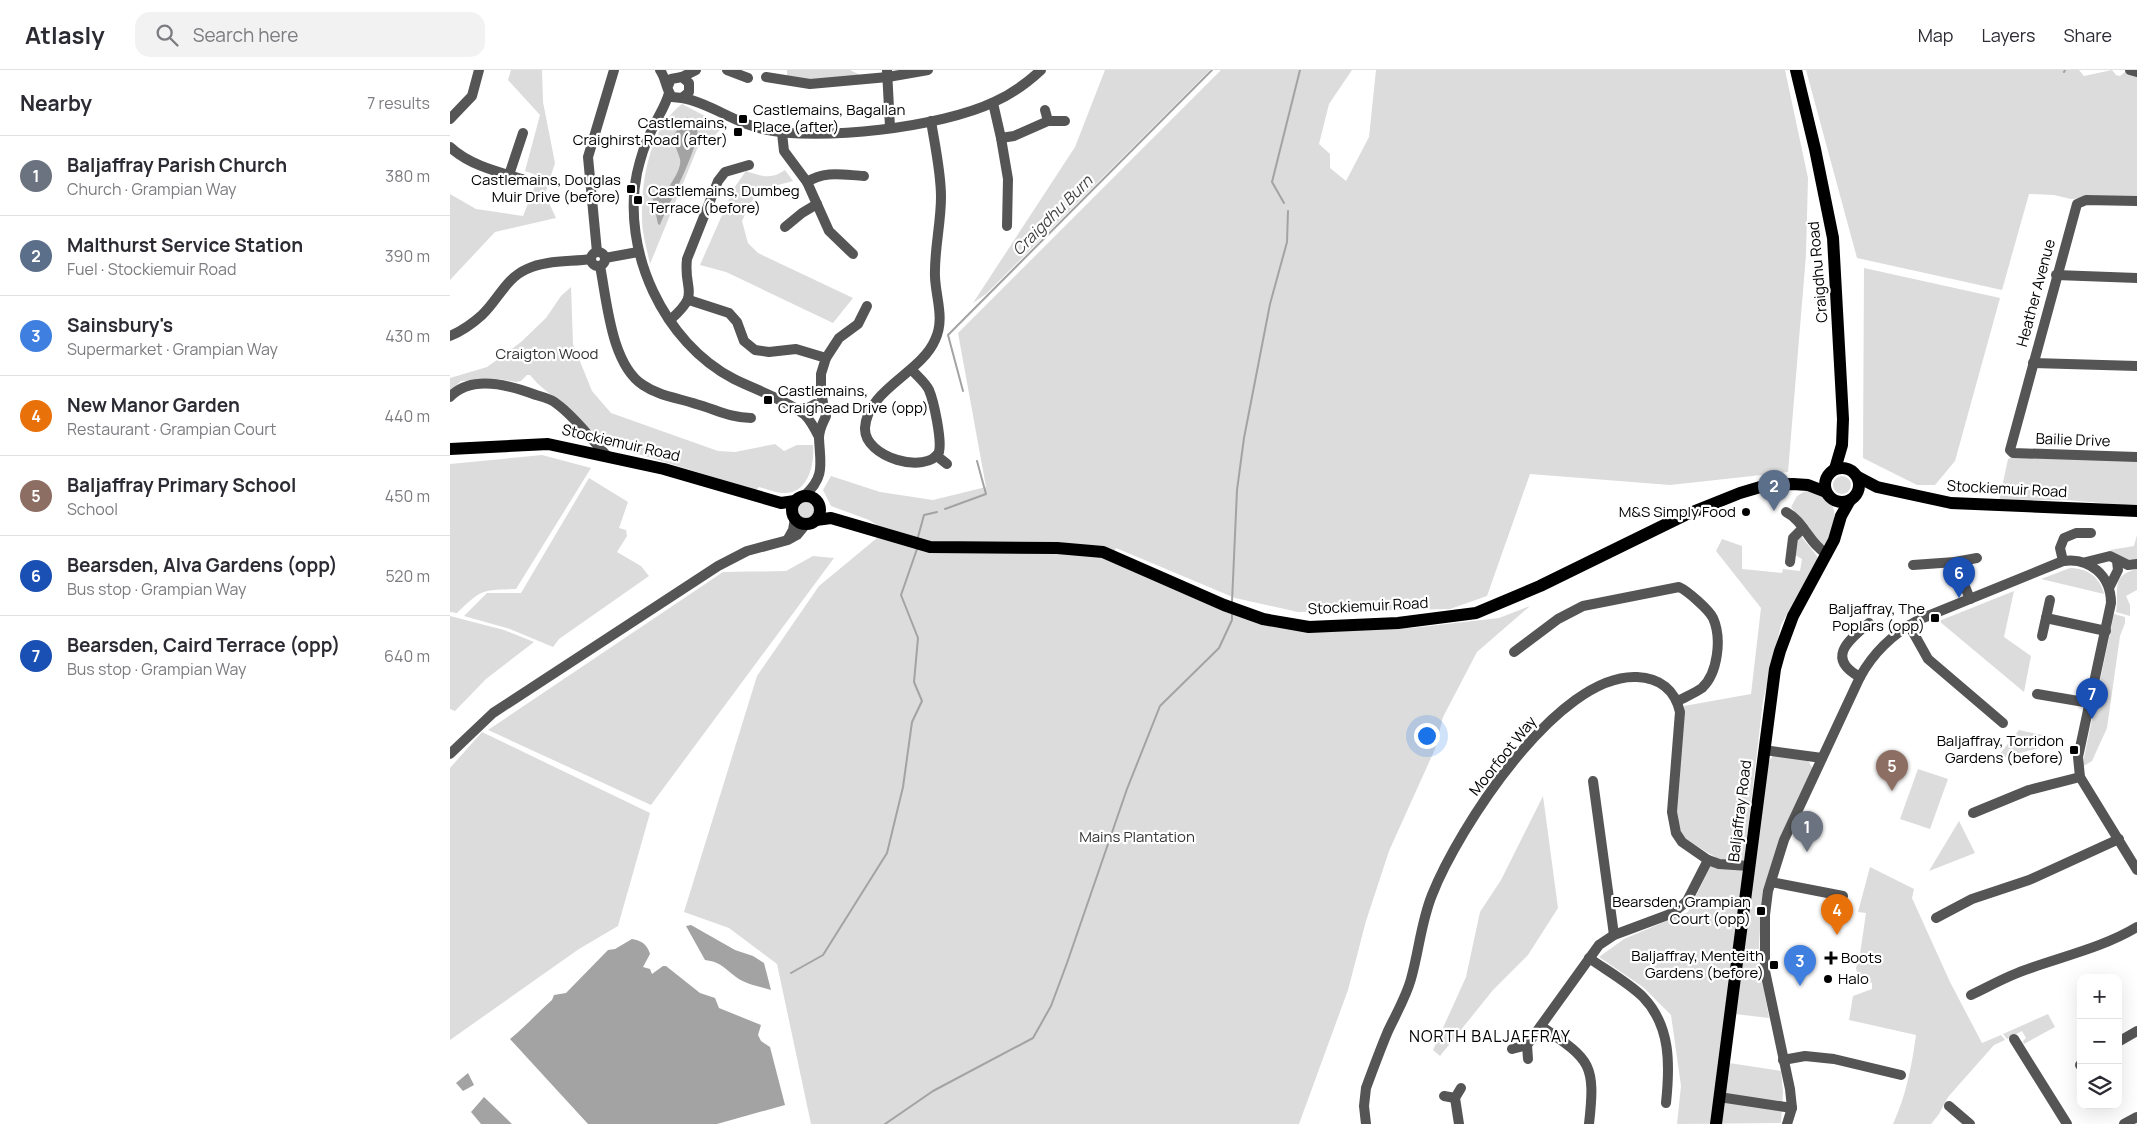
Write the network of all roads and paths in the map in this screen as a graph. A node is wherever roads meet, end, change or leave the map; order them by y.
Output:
1 (479, 70) edge
2 (928, 70) edge
3 (1796, 70) edge
4 (2130, 70) edge
5 (610, 71) edge
6 (661, 71) edge
7 (731, 71) edge
8 (1036, 72) edge
9 (2137, 72) edge
10 (887, 74) edge
11 (766, 77) dead end
12 (748, 78) dead end
13 (682, 85) edge
14 (993, 103) junction
15 (1045, 110) dead end
16 (450, 119) edge
17 (1065, 120) dead end
18 (1048, 121) junction
19 (931, 122) junction
20 (890, 127) junction
21 (523, 133) dead end
22 (782, 133) junction
23 (1001, 138) junction
24 (450, 147) edge
25 (749, 165) dead end
26 (509, 175) junction
27 (864, 176) dead end
28 (522, 180) dead end
29 (807, 182) junction
30 (2137, 201) edge
31 (818, 204) junction
32 (1007, 213) junction
33 (1018, 213) dead end
34 (1007, 226) dead end
35 (785, 227) dead end
36 (638, 252) junction
37 (853, 254) dead end
38 (598, 259) junction
39 (2056, 275) junction
40 (2137, 278) edge
41 (689, 300) junction
42 (867, 306) dead end
43 (670, 320) junction
44 (450, 336) edge
45 (826, 358) junction
46 (2033, 363) junction
47 (2137, 366) edge
48 (911, 370) junction
49 (450, 397) edge
50 (813, 412) junction
51 (751, 418) dead end
52 (822, 422) junction
53 (819, 437) junction
54 (1842, 445) junction
55 (450, 448) edge
56 (2010, 450) joint
57 (608, 456) junction
58 (937, 456) junction
59 (2137, 456) edge
60 (947, 464) dead end
61 (1831, 473) junction
62 (1854, 473) junction
63 (1808, 485) junction
64 (1877, 487) junction
65 (1830, 496) junction
66 (1854, 497) junction
67 (809, 498) junction
68 (781, 503) junction
69 (2137, 511) edge
70 (1786, 512) dead end
71 (1841, 516) junction
72 (831, 518) junction
73 (802, 519) junction
74 (1803, 528) junction
75 (2091, 534) dead end
76 (1827, 554) junction
77 (1977, 558) dead end
78 (2101, 559) junction
79 (2063, 561) junction
80 (1790, 562) dead end
81 (1955, 562) junction
82 (2086, 562) junction
83 (2132, 564) edge
84 (1913, 565) dead end
85 (2117, 569) junction
86 (2101, 573) junction
87 (2110, 586) junction
88 (1970, 599) junction
89 (2050, 600) dead end
90 (2046, 618) junction
91 (1869, 623) dead end
92 (1909, 625) junction
93 (2106, 631) junction
94 (2042, 636) dead end
95 (1514, 652) dead end
96 (1860, 677) junction
97 (2037, 694) dead end
98 (1678, 701) junction
99 (2090, 703) junction
100 (2003, 723) dead end
101 (1764, 750) junction
102 (450, 754) edge
103 (1822, 758) junction
104 (2080, 777) junction
105 (1593, 781) dead end
106 (1973, 812) dead end
107 (2119, 840) junction
108 (1708, 860) junction
109 (1749, 866) junction
110 (2137, 870) edge
111 (1770, 882) junction
112 (1843, 896) dead end
113 (1936, 918) dead end
114 (2137, 927) edge
115 (1614, 935) junction
116 (1589, 958) junction
117 (1972, 995) dead end
118 (1541, 1026) junction
119 (2137, 1031) edge
120 (2014, 1039) dead end
121 (2122, 1040) edge
122 (1527, 1045) junction
123 (1512, 1049) dead end
124 (1528, 1060) dead end
125 (1783, 1060) junction
126 (1902, 1075) dead end
127 (1461, 1088) dead end
128 (1719, 1097) junction
129 (1666, 1102) dead end
130 (1949, 1106) dead end
131 (1792, 1108) junction
132 (2137, 1117) edge
133 (1366, 1124) edge
134 (1459, 1124) edge
135 (1589, 1124) edge
136 (1716, 1124) edge
137 (1787, 1124) edge
138 (1970, 1124) edge
139 (2067, 1124) edge
140 (2124, 1124) edge

1 - 16 street
2 - 10 street
3 - 54 main road, Craigdhu Road
4 - 9 street
5 - 38 street
6 - 13 street
7 - 12 street
8 - 14 street
10 - 11 street
10 - 20 street
13 - 22 street
13 - 36 street
14 - 19 street
14 - 23 street
15 - 18 street
17 - 18 street
18 - 23 street
19 - 20 street
19 - 48 street
20 - 22 street
21 - 26 street
22 - 29 street
23 - 32 street
24 - 26 street
25 - 41 street
26 - 28 street
27 - 29 street
29 - 31 street
30 - 39 street, Heather Avenue
31 - 35 street
31 - 37 street
32 - 33 street
32 - 34 street
36 - 38 street
36 - 43 street
38 - 44 street
38 - 51 street
39 - 40 street
39 - 46 street, Heather Avenue
41 - 43 street
41 - 45 street
42 - 45 street
43 - 50 street
45 - 50 street
46 - 47 street
46 - 56 street, Heather Avenue
48 - 58 street
48 - 58 street
49 - 57 street
50 - 52 street
50 - 52 street
50 - 53 street
52 - 53 street
53 - 67 street
54 - 61 main road, Craigdhu Road
54 - 62 main road, Craigdhu Road
55 - 57 main road, Stockiemuir Road
56 - 59 street, Bailie Drive
57 - 68 main road, Stockiemuir Road
58 - 60 street
61 - 62 main road
61 - 63 main road, Stockiemuir Road
61 - 65 main road
62 - 64 main road, Stockiemuir Road
62 - 66 main road
63 - 65 main road, Stockiemuir Road
63 - 72 main road, Stockiemuir Road
64 - 66 main road
64 - 69 main road, Stockiemuir Road
65 - 66 main road
65 - 71 main road
66 - 71 main road, Baljaffray Road
67 - 68 main road, Stockiemuir Road
67 - 72 main road, Stockiemuir Road
67 - 73 main road
67 - 73 main road
68 - 73 main road, Stockiemuir Road
70 - 74 street
71 - 76 main road, Baljaffray Road
72 - 73 main road, Stockiemuir Road
73 - 102 street
74 - 76 street
74 - 80 street
75 - 79 street
76 - 101 main road, Baljaffray Road
77 - 81 street
78 - 82 street
78 - 85 street
78 - 86 street
79 - 82 street
79 - 88 street
81 - 84 street
81 - 88 street
82 - 86 street
83 - 85 street
85 - 86 street
85 - 87 street
86 - 87 street
87 - 93 street
88 - 92 street
89 - 90 street
90 - 93 street
90 - 94 street
91 - 96 street
92 - 96 street
92 - 100 street
93 - 99 street
95 - 98 street
96 - 103 street
97 - 99 street
98 - 108 street
98 - 133 street, Moorfoot Way
99 - 104 street
101 - 103 street
101 - 109 main road, Baljaffray Road
103 - 111 street
104 - 106 street
104 - 107 street
105 - 115 street
107 - 110 street
107 - 113 street
108 - 109 street
108 - 115 street
109 - 128 main road, Baljaffray Road
111 - 112 street
111 - 125 street
114 - 117 street
115 - 116 street
116 - 118 street
116 - 129 street
118 - 122 street
118 - 135 street
119 - 121 street
120 - 139 street
122 - 123 street
122 - 124 street
125 - 126 street
125 - 131 street
127 - 134 street
128 - 131 street
128 - 136 main road, Baljaffray Road
130 - 138 street
131 - 137 street
132 - 140 street

